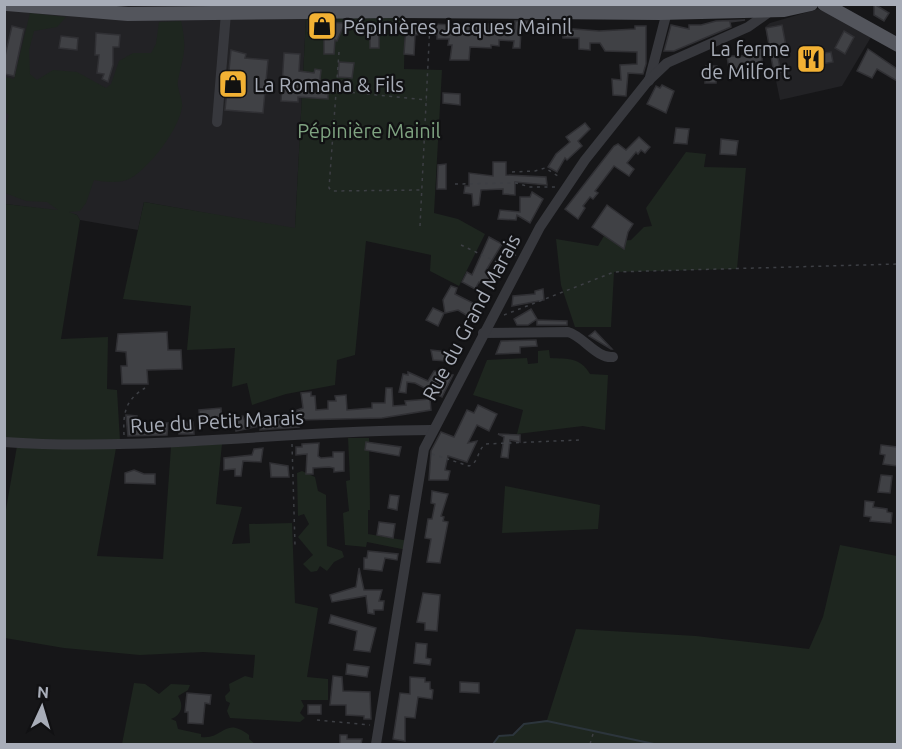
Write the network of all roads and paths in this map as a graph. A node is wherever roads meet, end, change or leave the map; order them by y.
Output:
1 (7, 4) edge
2 (811, 4) edge
3 (824, 4) edge
4 (778, 7) edge
5 (669, 9) edge
6 (430, 11) junction
7 (226, 13) junction
8 (897, 45) edge
9 (339, 52) dead end
10 (648, 81) junction
11 (336, 91) junction
12 (428, 100) junction
13 (217, 122) dead end
14 (512, 172) dead end
15 (455, 183) dead end
16 (565, 186) junction
17 (423, 190) junction
18 (420, 226) dead end
19 (461, 245) dead end
20 (524, 257) junction
21 (897, 264) edge
22 (489, 321) junction
23 (483, 333) junction
24 (613, 357) dead end
25 (145, 388) dead end
26 (431, 430) junction
27 (292, 435) junction
28 (579, 440) dead end
29 (4, 442) edge
30 (124, 445) junction
31 (431, 453) dead end
32 (295, 545) dead end
33 (317, 720) dead end
34 (379, 726) junction
35 (593, 734) dead end
36 (376, 744) edge
37 (590, 744) edge

1 - 7 main road
2 - 4 main road
3 - 8 main road
4 - 5 main road
4 - 10 street, Rue du Grand Marais
5 - 6 main road
5 - 10 street
6 - 7 main road
6 - 12 path
7 - 13 street
9 - 11 path
10 - 16 street, Rue du Grand Marais
11 - 12 path
11 - 17 path
12 - 17 path
14 - 16 path
15 - 16 path
16 - 20 street, Rue du Grand Marais
17 - 18 path
19 - 20 path
20 - 22 street, Rue du Grand Marais
21 - 22 path
22 - 23 street, Rue du Grand Marais
23 - 24 street
23 - 26 street, Rue du Grand Marais
25 - 30 path
26 - 27 street, Rue du Petit Marais
26 - 34 street, Rue du Grand Marais
27 - 30 street, Rue du Petit Marais
27 - 32 path
28 - 31 path
29 - 30 street, Rue du Petit Marais
33 - 34 path
34 - 36 street, Rue du Grand Marais
35 - 37 path

